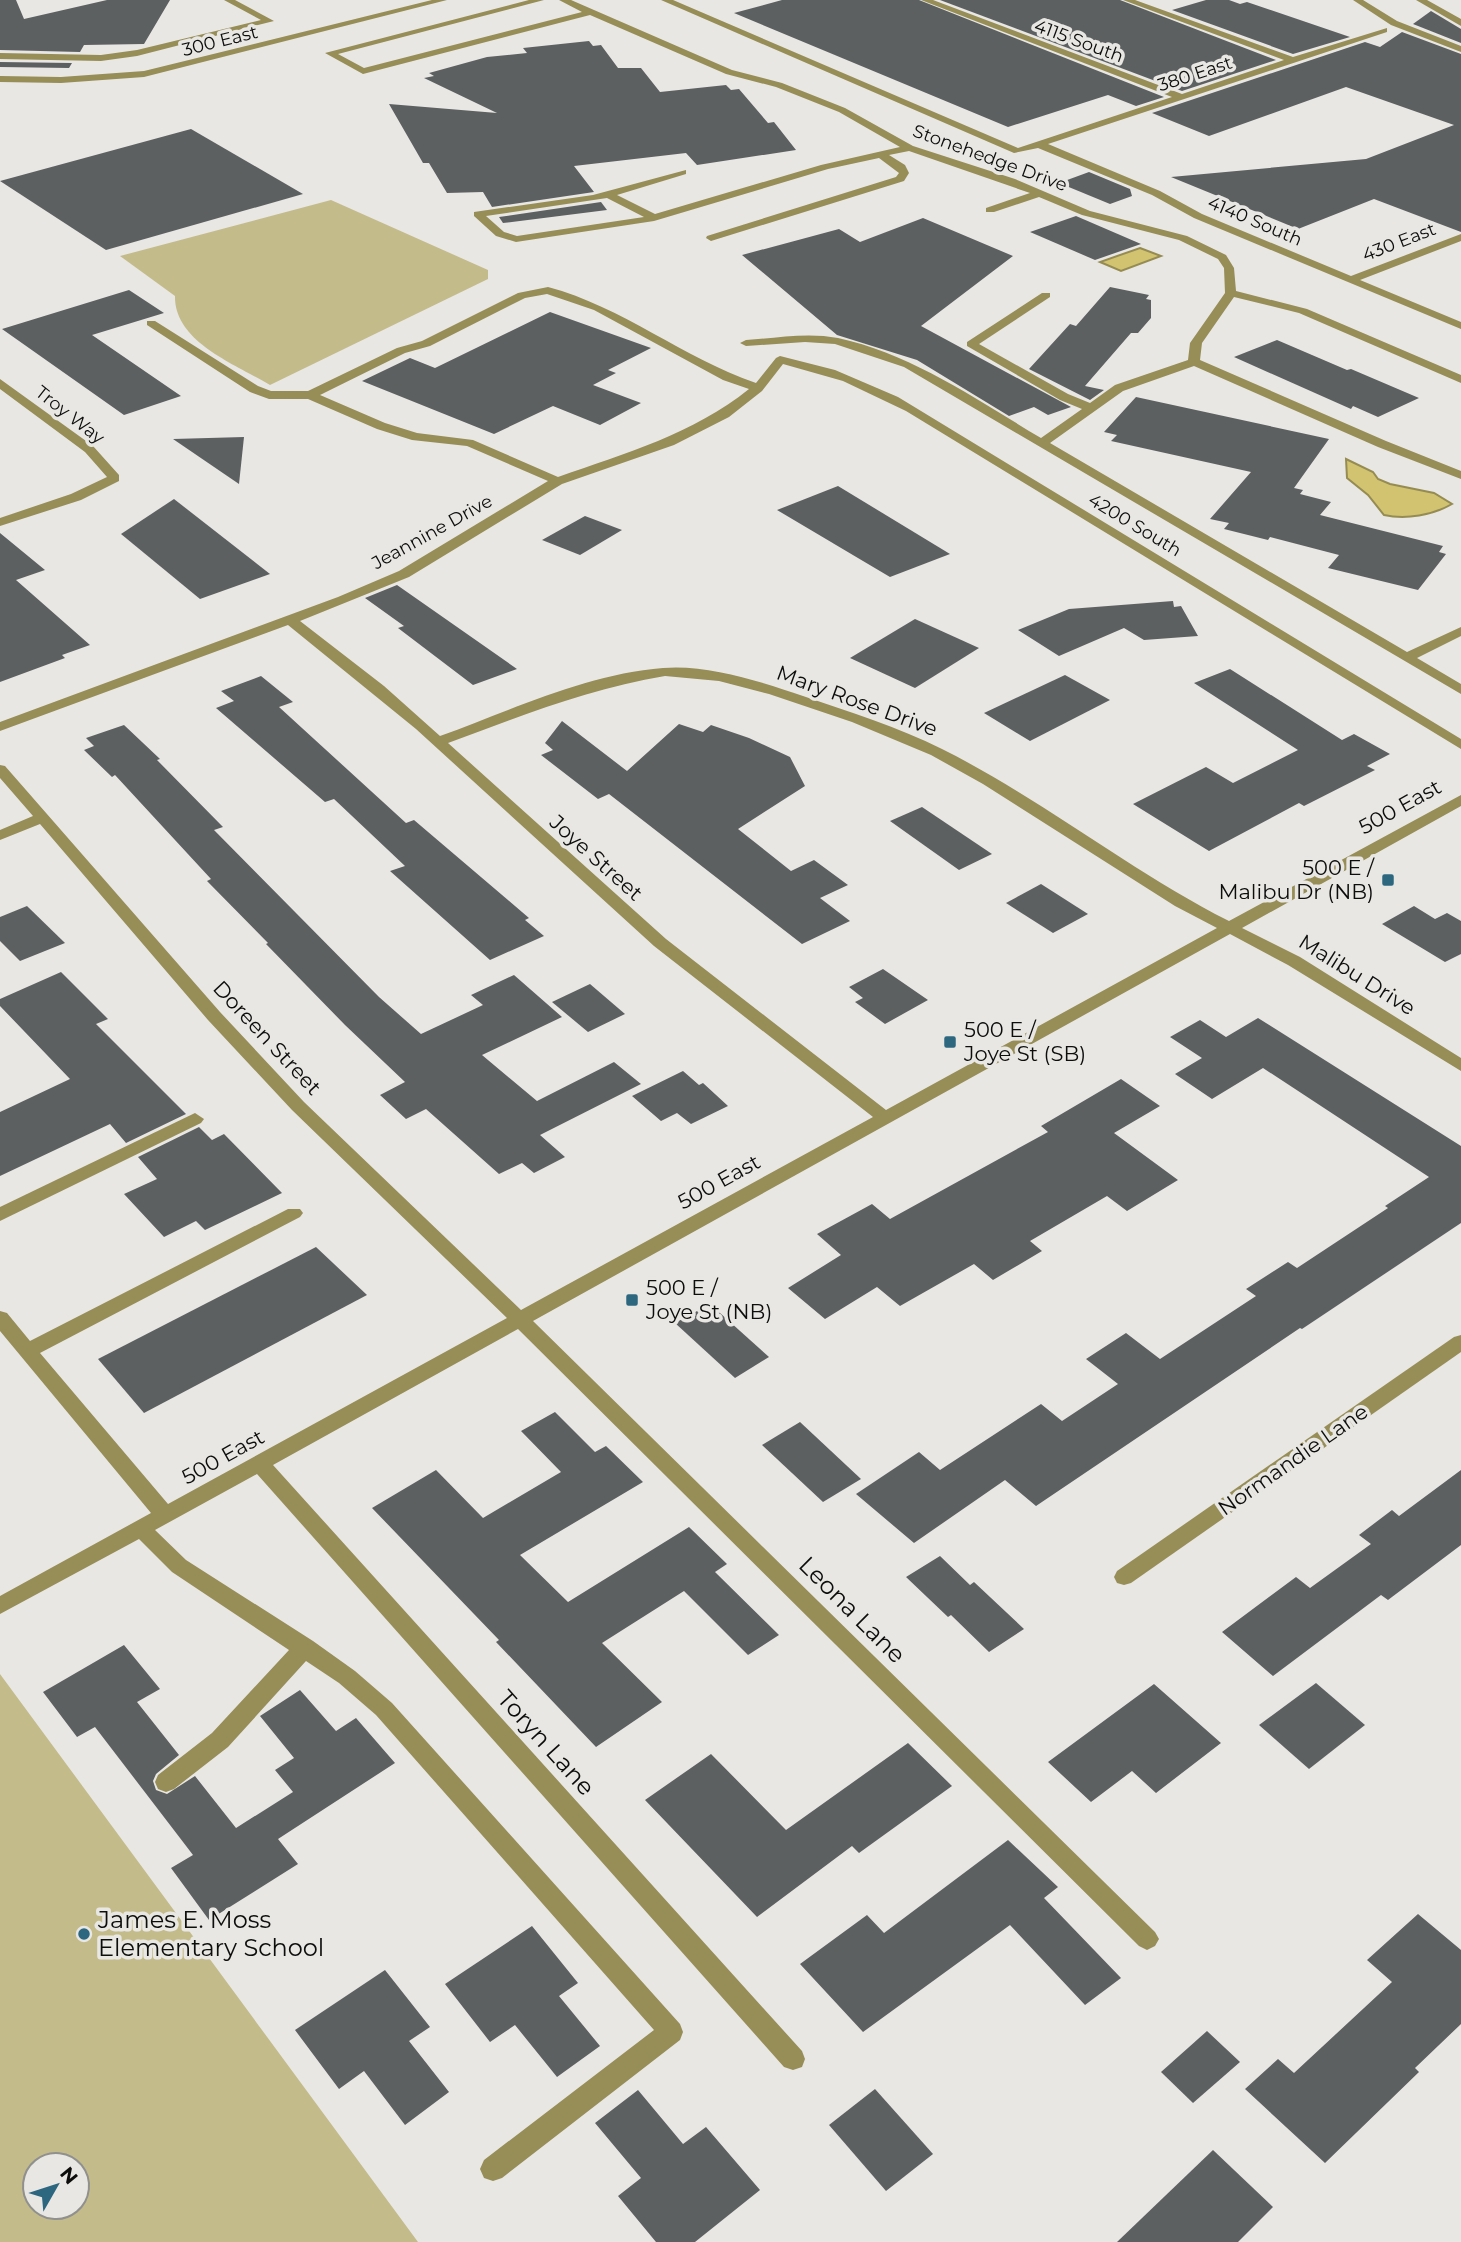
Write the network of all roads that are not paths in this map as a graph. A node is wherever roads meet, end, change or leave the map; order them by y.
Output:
1 (228, 0) edge
2 (443, 0) edge
3 (540, 0) edge
4 (563, 0) edge
5 (665, 0) edge
6 (925, 0) edge
7 (1127, 0) edge
8 (1357, 0) edge
9 (1420, 0) edge
10 (591, 12) junction
11 (1461, 23) edge
12 (1384, 30) dead end
13 (1461, 49) edge
14 (0, 56) edge
15 (1293, 60) junction
16 (0, 79) edge
17 (1182, 97) junction
18 (1038, 144) junction
19 (909, 148) junction
20 (880, 154) junction
21 (682, 173) dead end
22 (1039, 193) junction
23 (608, 194) junction
24 (990, 210) dead end
25 (654, 218) junction
26 (710, 237) dead end
27 (1461, 237) edge
28 (1350, 280) junction
29 (1231, 293) junction
30 (1046, 295) dead end
31 (151, 323) dead end
32 (1461, 326) edge
33 (746, 343) dead end
34 (780, 360) joint
35 (1194, 362) junction
36 (1461, 379) edge
37 (0, 383) edge
38 (758, 388) junction
39 (310, 395) junction
40 (1091, 408) junction
41 (1041, 444) junction
42 (1461, 475) edge
43 (558, 481) junction
44 (0, 522) edge
45 (290, 620) junction
46 (1461, 631) edge
47 (1407, 658) junction
48 (1461, 690) edge
49 (0, 727) edge
50 (436, 742) junction
51 (1461, 746) edge
52 (0, 769) edge
53 (1461, 800) edge
54 (41, 818) junction
55 (0, 835) edge
56 (1226, 928) junction
57 (1461, 1066) edge
58 (883, 1116) junction
59 (195, 1119) dead end
60 (294, 1213) dead end
61 (0, 1215) edge
62 (0, 1318) edge
63 (518, 1320) junction
64 (1461, 1342) edge
65 (28, 1351) junction
66 (259, 1463) junction
67 (165, 1515) junction
68 (140, 1528) junction
69 (1124, 1577) dead end
70 (0, 1606) edge
71 (305, 1647) junction
72 (166, 1782) dead end
73 (1147, 1939) dead end
74 (793, 2059) dead end
75 (493, 2169) dead end

1 - 14 street
2 - 16 street, 300 East
3 - 10 street
4 - 10 street, Stonehedge Drive
5 - 18 street, 380 East
6 - 17 street, 4115 South
7 - 15 street
8 - 13 street
9 - 11 street
10 - 19 street, Stonehedge Drive
12 - 15 street, 380 East
15 - 17 street, 380 East
17 - 18 street, 380 East
18 - 28 street, 4140 South
19 - 20 street
19 - 22 street, Stonehedge Drive
20 - 25 street
20 - 26 street
21 - 23 street
22 - 24 street
22 - 29 street, Stonehedge Drive
23 - 25 street
23 - 25 street
27 - 28 street, 430 East
28 - 32 street, 4140 South
29 - 35 street
29 - 36 street
30 - 40 street
31 - 39 street
33 - 41 street
34 - 38 street, Jeannine Drive
34 - 51 street, 4200 South
35 - 40 street
35 - 42 street
37 - 44 street, Troy Way
38 - 39 street
38 - 43 street, Jeannine Drive
39 - 43 street
40 - 41 street
41 - 47 street
43 - 45 street, Jeannine Drive
45 - 49 street, Jeannine Drive
45 - 50 street, Joye Street
46 - 47 street
47 - 48 street
50 - 56 street, Mary Rose Drive
50 - 58 street, Joye Street
52 - 54 street, Doreen Street
53 - 56 street, 500 East
54 - 55 street
54 - 63 street, Doreen Street
56 - 57 street, Malibu Drive
56 - 58 street, 500 East
58 - 63 street, 500 East
59 - 61 street
60 - 65 street
62 - 65 street
63 - 66 street, 500 East
63 - 73 street, Leona Lane
64 - 69 street, Normandie Lane
65 - 67 street
66 - 67 street, 500 East
66 - 74 street, Toryn Lane
67 - 68 street, 500 East
68 - 70 street, 500 East
68 - 71 street
71 - 72 street
71 - 75 street

